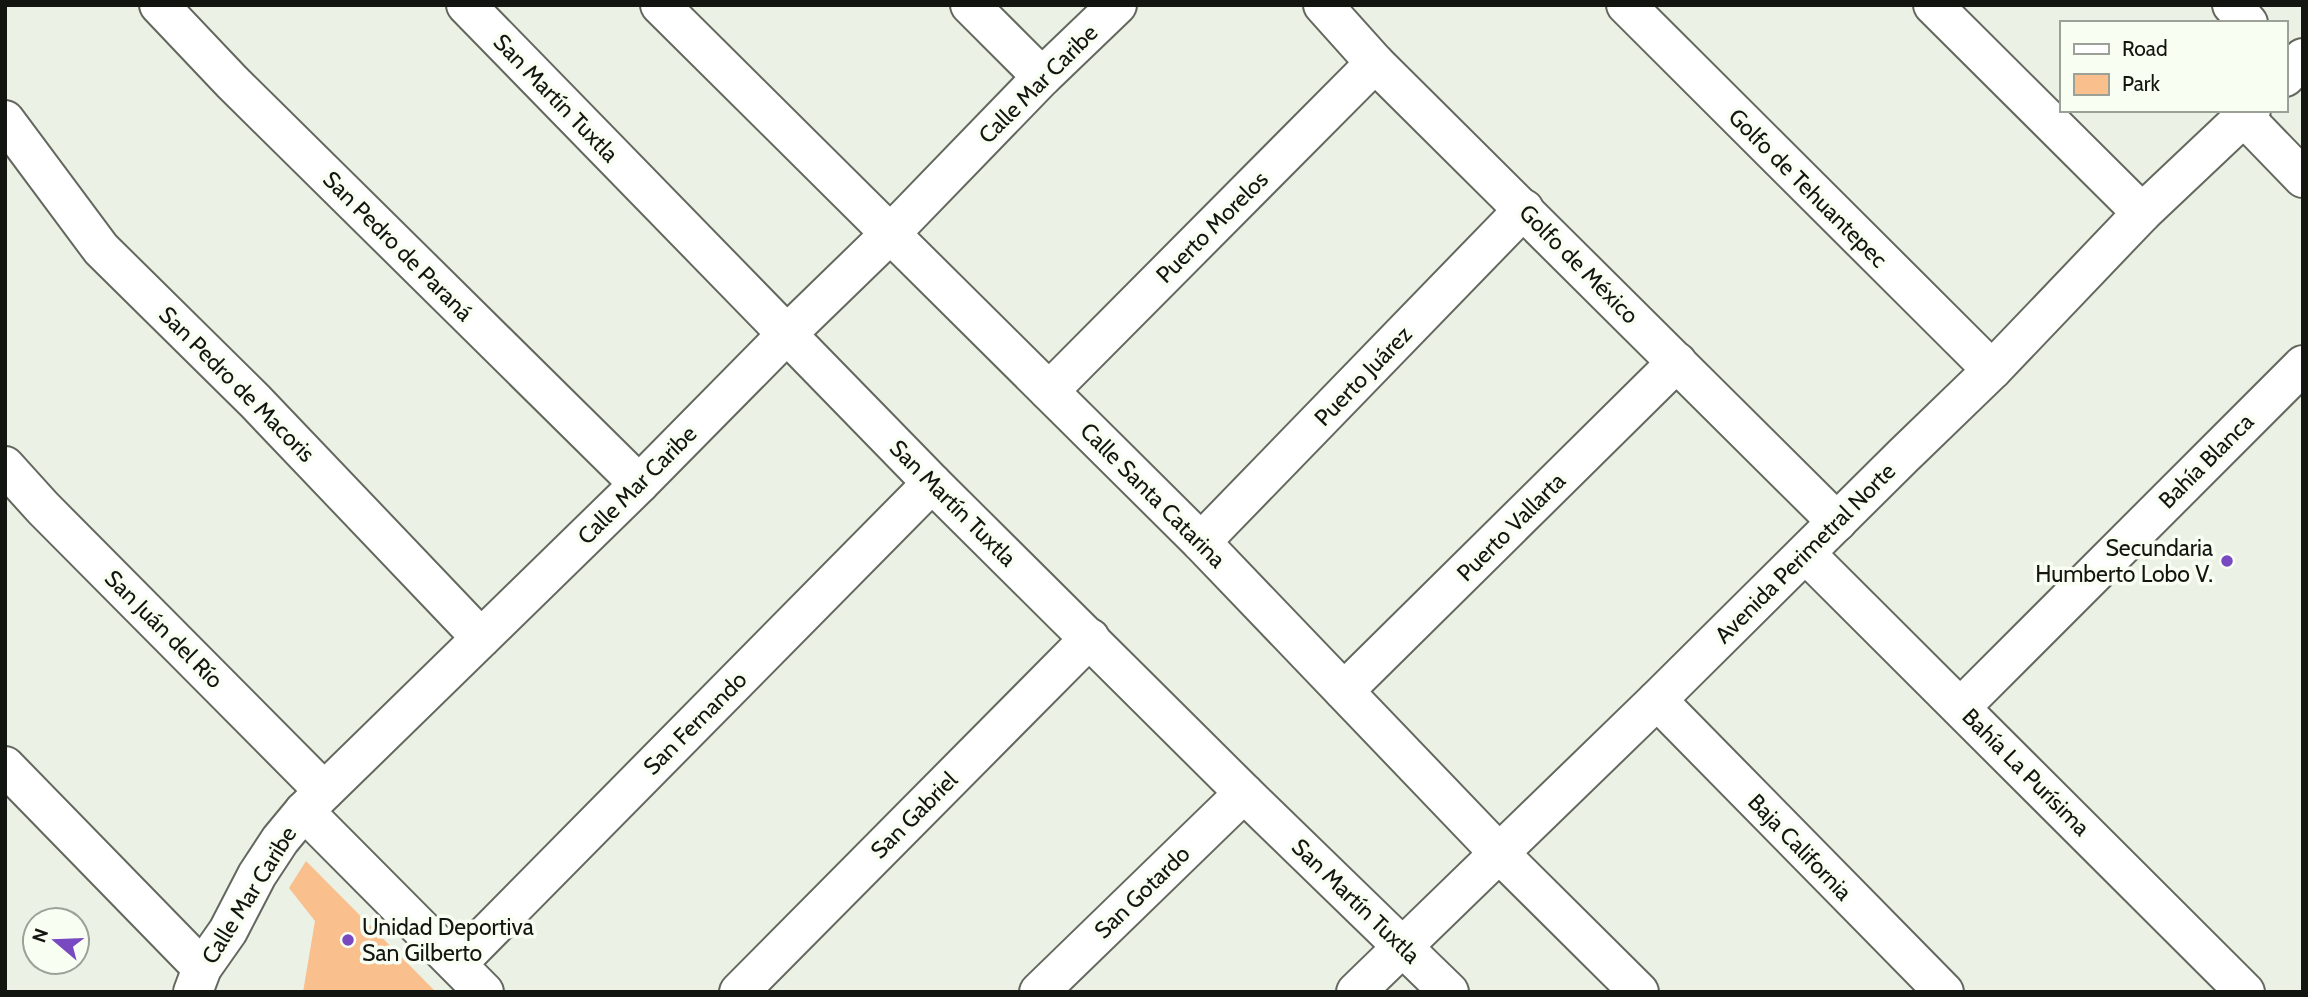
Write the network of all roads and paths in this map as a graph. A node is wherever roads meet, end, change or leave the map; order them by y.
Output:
1 (159, 5) edge
2 (466, 5) edge
3 (660, 5) edge
4 (970, 5) edge
5 (1118, 5) edge
6 (1323, 5) edge
7 (1626, 5) edge
8 (1933, 5) edge
9 (2232, 5) edge
10 (2246, 21) edge
11 (1375, 63) junction
12 (1042, 77) junction
13 (2248, 114) edge
14 (5, 120) edge
15 (2303, 178) edge
16 (1524, 209) junction
17 (2142, 213) junction
18 (890, 234) junction
19 (786, 335) junction
20 (1677, 362) junction
21 (2303, 365) edge
22 (1992, 370) junction
23 (1049, 391) junction
24 (5, 466) edge
25 (932, 483) junction
26 (639, 484) junction
27 (1837, 522) junction
28 (1202, 542) junction
29 (1806, 554) junction
30 (481, 638) junction
31 (1090, 638) junction
32 (1344, 691) junction
33 (1657, 701) junction
34 (1961, 706) junction
35 (5, 766) edge
36 (1244, 793) junction
37 (314, 801) junction
38 (1499, 853) junction
39 (1402, 946) junction
40 (457, 964) junction
41 (197, 980) edge
42 (484, 992) edge
43 (739, 992) edge
44 (1039, 992) edge
45 (1356, 992) edge
46 (1449, 992) edge
47 (1639, 992) edge
48 (1944, 992) edge
49 (2245, 992) edge

1 - 26 street, San Pedro de Paraná
2 - 19 street, San Martín Tuxtla
3 - 18 street, Calle Santa Catarina
4 - 12 street
5 - 12 street, Calle Mar Caribe
6 - 11 street, Golfo de México
7 - 22 street, Golfo de Tehuantepec
8 - 17 street
9 - 10 street
11 - 16 street, Golfo de México
11 - 23 street, Puerto Morelos
12 - 18 street, Calle Mar Caribe
13 - 15 street
13 - 17 street, Avenida Perimetral Norte
14 - 30 street, San Pedro de Macoris
16 - 20 street, Golfo de México
16 - 28 street, Puerto Juárez
17 - 22 street, Avenida Perimetral Norte
18 - 19 street, Calle Mar Caribe
18 - 23 street, Calle Santa Catarina
19 - 25 street, San Martín Tuxtla
19 - 26 street, Calle Mar Caribe
20 - 27 street, Golfo de México
20 - 32 street, Puerto Vallarta
21 - 34 street, Bahía Blanca
22 - 27 street, Avenida Perimetral Norte
23 - 28 street, Calle Santa Catarina
24 - 37 street, San Juán del Río
25 - 31 street, San Martín Tuxtla
25 - 40 street, San Fernando
26 - 30 street, Calle Mar Caribe
27 - 29 street, Avenida Perimetral Norte
28 - 32 street, Calle Santa Catarina
29 - 33 street, Avenida Perimetral Norte
29 - 34 street, Bahía La Purísima
30 - 37 street, Calle Mar Caribe
31 - 36 street, San Martín Tuxtla
31 - 43 street, San Gabriel
32 - 38 street, Calle Santa Catarina
33 - 38 street, Avenida Perimetral Norte
33 - 48 street, Baja California
34 - 49 street, Bahía La Purísima
35 - 41 street
36 - 39 street, San Martín Tuxtla
36 - 44 street, San Gotardo
37 - 40 street, San Juán del Río
37 - 41 street, Calle Mar Caribe
38 - 39 street, Avenida Perimetral Norte
38 - 47 street, Calle Santa Catarina
39 - 45 street, Avenida Perimetral Norte
39 - 46 street, San Martín Tuxtla
40 - 42 street, San Juán del Río

